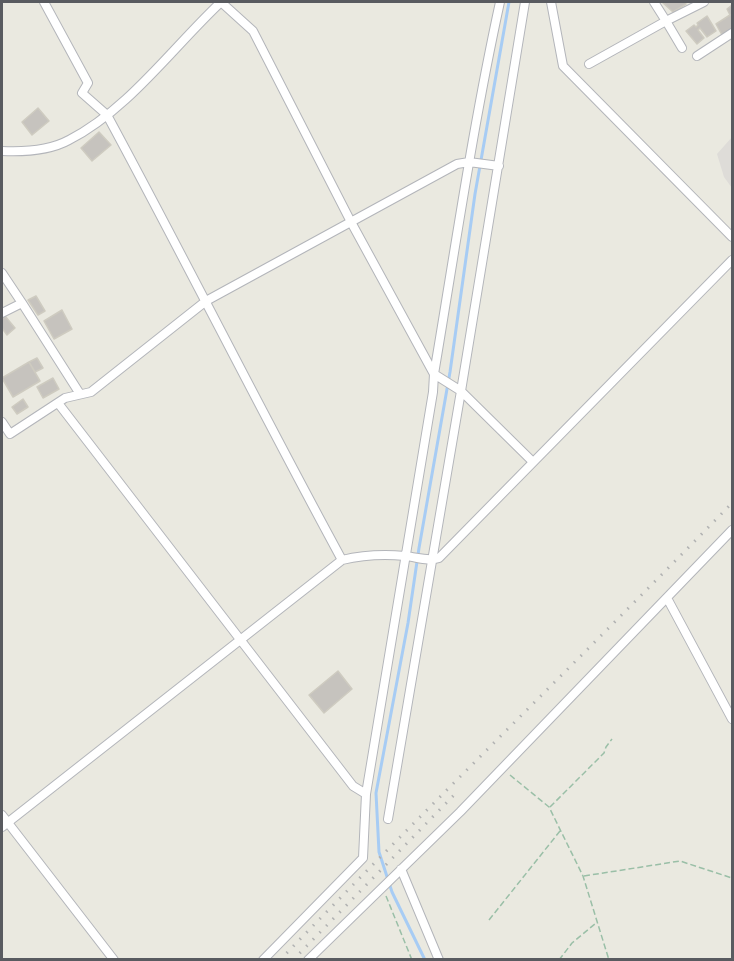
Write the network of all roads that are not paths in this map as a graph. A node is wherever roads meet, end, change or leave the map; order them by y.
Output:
1 (44, 2) edge
2 (221, 2) edge
3 (500, 2) edge
4 (525, 2) edge
5 (551, 2) edge
6 (654, 2) edge
7 (704, 2) edge
8 (666, 21) junction
9 (732, 33) edge
10 (682, 48) dead end
11 (697, 56) dead end
12 (589, 64) dead end
13 (107, 115) junction
14 (2, 151) edge
15 (469, 162) junction
16 (499, 166) junction
17 (351, 222) junction
18 (732, 237) edge
19 (732, 260) edge
20 (2, 273) edge
21 (206, 301) junction
22 (22, 303) junction
23 (2, 313) edge
24 (434, 374) junction
25 (461, 391) junction
26 (80, 394) junction
27 (58, 403) junction
28 (2, 422) edge
29 (533, 462) junction
30 (732, 530) edge
31 (405, 556) junction
32 (342, 560) junction
33 (432, 561) junction
34 (667, 598) junction
35 (241, 640) junction
36 (732, 718) edge
37 (366, 794) junction
38 (2, 815) edge
39 (388, 819) dead end
40 (4, 825) edge
41 (401, 869) junction
42 (114, 960) edge
43 (263, 960) edge
44 (308, 960) edge
45 (439, 960) edge

1 - 13 street
2 - 13 street
2 - 17 street
3 - 15 street
4 - 16 street
5 - 18 street
6 - 8 street
7 - 8 street
8 - 10 street
8 - 12 street
9 - 11 street
13 - 14 street
13 - 21 street
15 - 16 street
15 - 17 street
15 - 24 street
16 - 25 street
17 - 21 street
17 - 24 street
19 - 29 street
20 - 22 street
21 - 26 street
21 - 32 street
22 - 23 street
22 - 26 street
24 - 25 street
24 - 31 street
25 - 29 street
25 - 33 street
26 - 27 street
27 - 28 street
27 - 35 street
29 - 33 street
30 - 34 street
31 - 32 street
31 - 33 street
31 - 37 street
32 - 35 street
33 - 39 street
34 - 36 street
34 - 41 street
35 - 37 street
35 - 40 street
37 - 43 street
38 - 40 street
40 - 42 street
41 - 44 street
41 - 45 street

